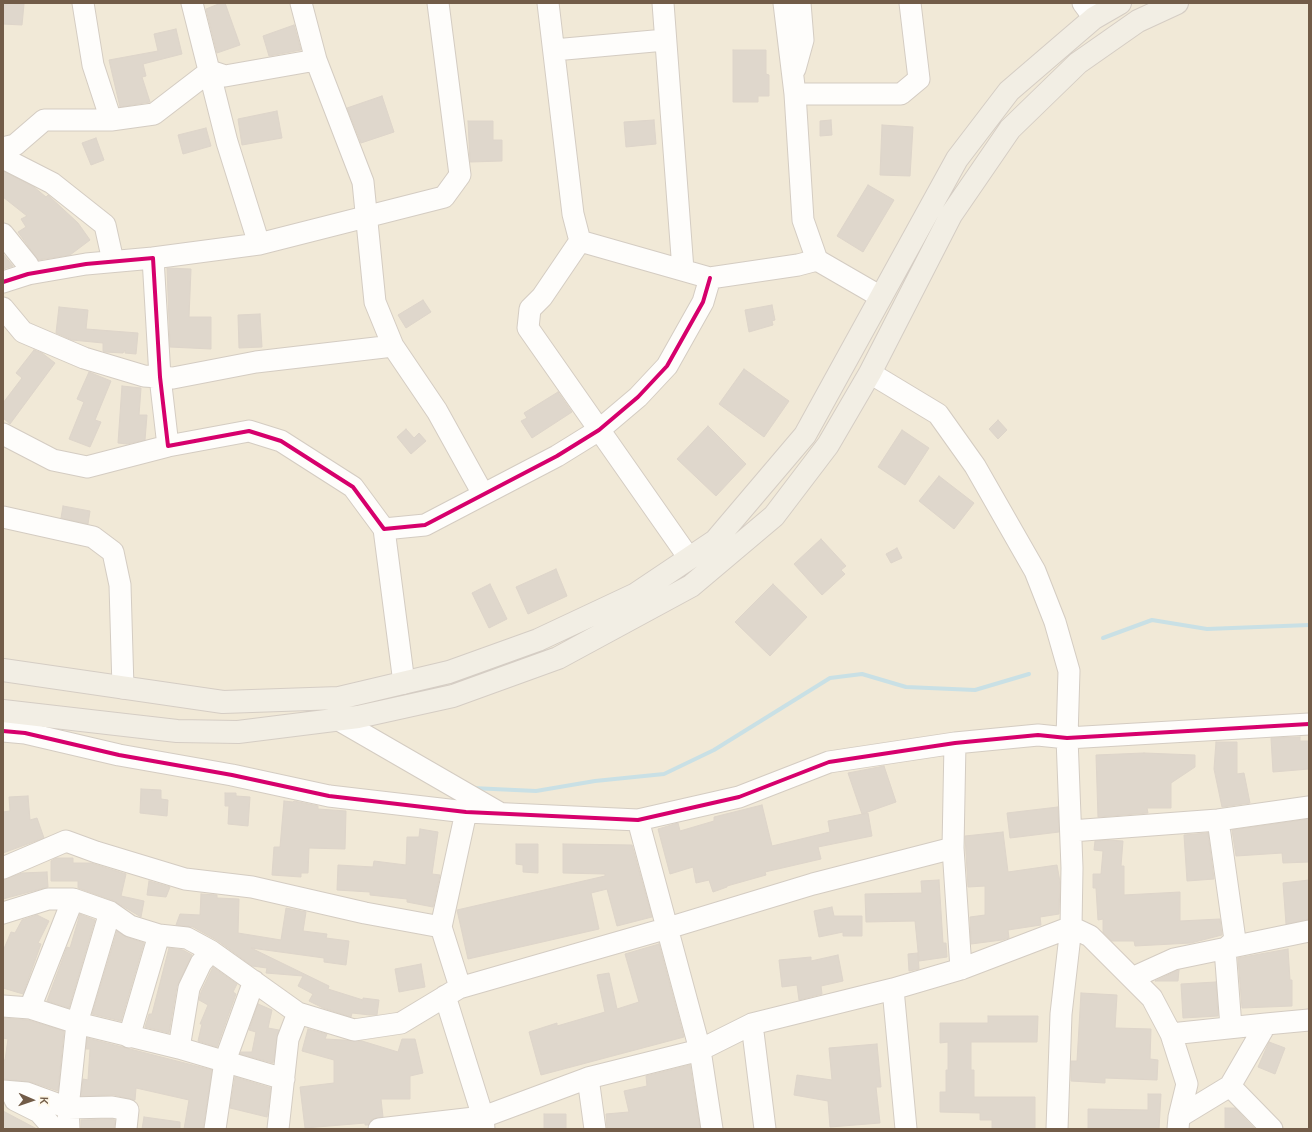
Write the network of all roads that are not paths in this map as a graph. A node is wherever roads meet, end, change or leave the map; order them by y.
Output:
1 (83, 3) edge
2 (192, 3) edge
3 (301, 3) edge
4 (438, 3) edge
5 (548, 3) edge
6 (662, 3) edge
7 (784, 3) edge
8 (800, 3) edge
9 (910, 3) edge
10 (1120, 3) edge
11 (1177, 3) edge
12 (1089, 10) edge
13 (665, 40) junction
14 (554, 50) junction
15 (316, 60) junction
16 (210, 71) junction
17 (794, 85) junction
18 (111, 120) junction
19 (3, 148) edge
20 (3, 158) edge
21 (368, 217) junction
22 (3, 234) edge
23 (580, 241) junction
24 (259, 244) junction
25 (152, 258) junction
26 (817, 260) junction
27 (113, 261) junction
28 (683, 270) junction
29 (28, 274) junction
30 (710, 278) junction
31 (3, 282) edge
32 (881, 297) junction
33 (3, 308) edge
34 (393, 346) junction
35 (870, 373) junction
36 (160, 377) junction
37 (599, 430) junction
38 (3, 434) edge
39 (168, 446) junction
40 (483, 494) junction
41 (3, 517) edge
42 (384, 529) junction
43 (689, 558) junction
44 (3, 670) edge
45 (404, 683) junction
46 (123, 688) junction
47 (3, 711) edge
48 (337, 719) junction
49 (1309, 724) edge
50 (3, 731) edge
51 (1067, 738) junction
52 (955, 743) junction
53 (1309, 807) edge
54 (466, 812) junction
55 (502, 814) junction
56 (638, 820) junction
57 (1218, 820) junction
58 (1071, 831) junction
59 (953, 848) junction
60 (3, 868) edge
61 (73, 899) junction
62 (110, 912) junction
63 (3, 913) edge
64 (441, 927) junction
65 (1071, 927) junction
66 (668, 928) junction
67 (1309, 931) edge
68 (159, 935) junction
69 (1225, 949) junction
70 (211, 952) junction
71 (961, 969) junction
72 (1132, 978) junction
73 (254, 981) junction
74 (893, 989) junction
75 (453, 992) junction
76 (3, 1006) edge
77 (30, 1008) junction
78 (298, 1013) junction
79 (1309, 1020) edge
80 (77, 1023) junction
81 (752, 1024) junction
82 (1266, 1024) junction
83 (1231, 1026) junction
84 (1171, 1034) junction
85 (129, 1037) junction
86 (179, 1048) junction
87 (700, 1050) junction
88 (225, 1061) junction
89 (588, 1078) junction
90 (284, 1079) junction
91 (1230, 1086) junction
92 (3, 1091) edge
93 (3, 1095) edge
94 (68, 1108) junction
95 (483, 1123) edge
96 (1178, 1123) edge
97 (54, 1129) edge
98 (69, 1129) edge
99 (126, 1129) edge
100 (215, 1129) edge
101 (278, 1129) edge
102 (379, 1129) edge
103 (595, 1129) edge
104 (712, 1129) edge
105 (765, 1129) edge
106 (906, 1129) edge
107 (1057, 1129) edge
108 (1272, 1129) edge

1 - 18 street
2 - 16 street
3 - 15 street
4 - 21 street
5 - 14 street
6 - 13 street
7 - 17 street
8 - 17 street
9 - 17 street
10 - 12 main road
11 - 35 main road
12 - 32 main road
13 - 14 street
13 - 28 street
14 - 23 street
15 - 16 street
15 - 21 street
16 - 18 street
16 - 24 street
17 - 26 street
18 - 19 street
20 - 27 street
21 - 24 street
21 - 34 street
22 - 29 street
23 - 28 street
23 - 37 street
24 - 25 street
25 - 27 street
25 - 36 street
26 - 30 street
26 - 32 street
27 - 29 street
28 - 30 street
29 - 31 street
30 - 37 street
32 - 43 main road
33 - 36 street
34 - 36 street
34 - 40 street
35 - 48 main road
35 - 51 street
36 - 39 street
37 - 40 street
37 - 43 street
38 - 39 street
39 - 42 street
40 - 42 street
41 - 46 street
42 - 45 street
43 - 45 main road
44 - 46 main road
45 - 46 main road
47 - 48 main road
48 - 55 street
49 - 51 street
50 - 54 street
51 - 52 street
51 - 58 street
52 - 56 street
52 - 59 street
53 - 57 street
54 - 55 street
54 - 64 street
55 - 56 street
56 - 66 street
57 - 58 street
57 - 69 street
58 - 65 street
59 - 66 street
59 - 71 street
60 - 64 street
61 - 62 street
61 - 63 street
61 - 77 street
62 - 68 street
62 - 80 street
64 - 75 street
65 - 71 street
65 - 72 street
65 - 107 street
66 - 75 street
66 - 87 street
67 - 69 street
68 - 70 street
68 - 85 street
69 - 72 street
69 - 83 street
70 - 73 street
70 - 86 street
71 - 74 street
72 - 84 street
73 - 78 street
73 - 88 street
74 - 81 street
74 - 106 street
75 - 78 street
75 - 95 street
76 - 77 street
77 - 80 street
78 - 90 street
79 - 82 street
80 - 85 street
80 - 94 street
81 - 87 street
81 - 105 street
82 - 83 street
82 - 91 street
83 - 84 street
84 - 96 street
85 - 86 street
86 - 88 street
87 - 89 street
87 - 104 street
88 - 90 street
88 - 100 street
89 - 95 street
89 - 103 street
90 - 101 street
91 - 96 street
91 - 108 street
92 - 94 street
93 - 97 street
94 - 98 street
94 - 99 street
95 - 102 street

